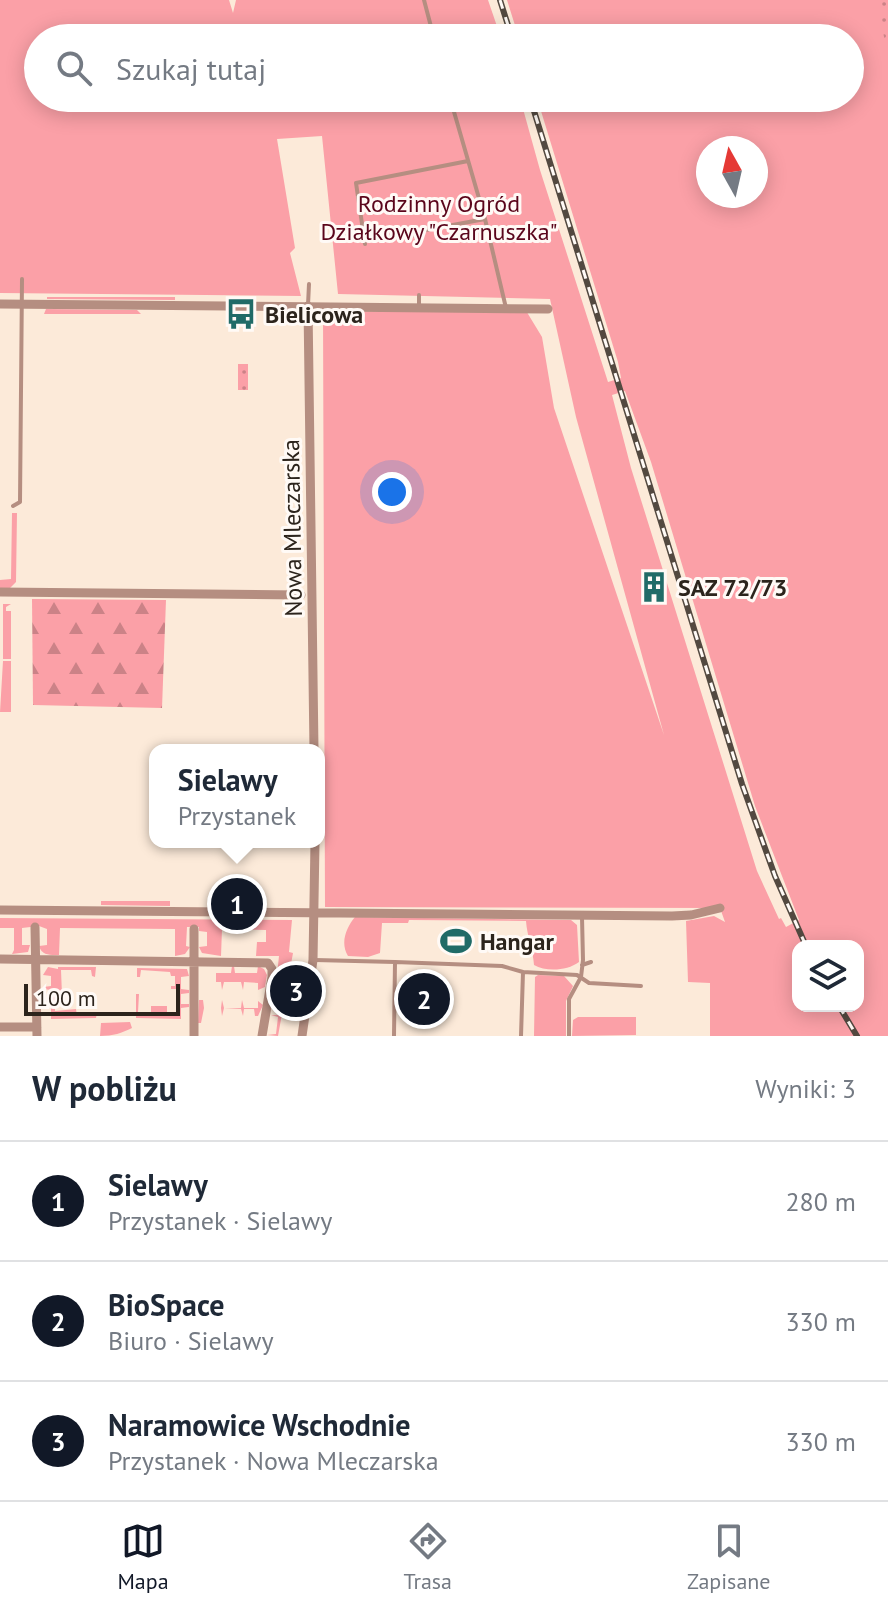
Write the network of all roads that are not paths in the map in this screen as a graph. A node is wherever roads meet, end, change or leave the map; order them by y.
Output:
1 (424, 0) edge
2 (430, 24) edge
3 (454, 112) edge
4 (468, 161) junction
5 (485, 219) junction
6 (415, 236) dead end
7 (365, 244) dead end
8 (22, 279) dead end
9 (309, 284) dead end
10 (419, 295) dead end
11 (0, 304) edge
12 (22, 304) junction
13 (308, 306) junction
14 (419, 309) junction
15 (506, 309) junction
16 (548, 309) dead end
17 (13, 506) dead end
18 (0, 592) edge
19 (301, 595) dead end
20 (314, 744) edge
21 (315, 848) edge
22 (720, 908) dead end
23 (0, 910) edge
24 (316, 913) junction
25 (582, 915) junction
26 (35, 927) dead end
27 (194, 929) dead end
28 (0, 959) edge
29 (36, 959) junction
30 (194, 960) junction
31 (313, 960) junction
32 (395, 962) junction
33 (591, 962) dead end
34 (582, 965) junction
35 (523, 972) junction
36 (581, 977) junction
37 (641, 986) dead end
38 (0, 1027) edge
39 (37, 1032) edge
40 (194, 1036) edge
41 (262, 1036) edge
42 (302, 1036) edge
43 (394, 1036) edge
44 (521, 1036) edge
45 (569, 1036) edge

1 - 2 lane
3 - 4 lane
4 - 5 lane
4 - 7 lane
5 - 6 lane
5 - 15 lane
8 - 12 lane
9 - 13 lane
10 - 14 lane
11 - 12 street
12 - 13 street
12 - 17 lane
13 - 14 street
13 - 20 street, Nowa Mleczarska
14 - 15 street
15 - 16 street
18 - 19 street
21 - 24 street
22 - 25 street
23 - 24 street
24 - 25 street
24 - 31 street
25 - 34 lane
26 - 29 street
27 - 30 street
28 - 29 street
29 - 30 street
29 - 39 street
30 - 40 street
30 - 41 street
31 - 32 lane
31 - 42 street
32 - 35 lane
32 - 43 lane
33 - 34 lane
34 - 36 lane
35 - 36 lane
35 - 44 lane
36 - 37 lane
36 - 45 lane
38 - 39 street

